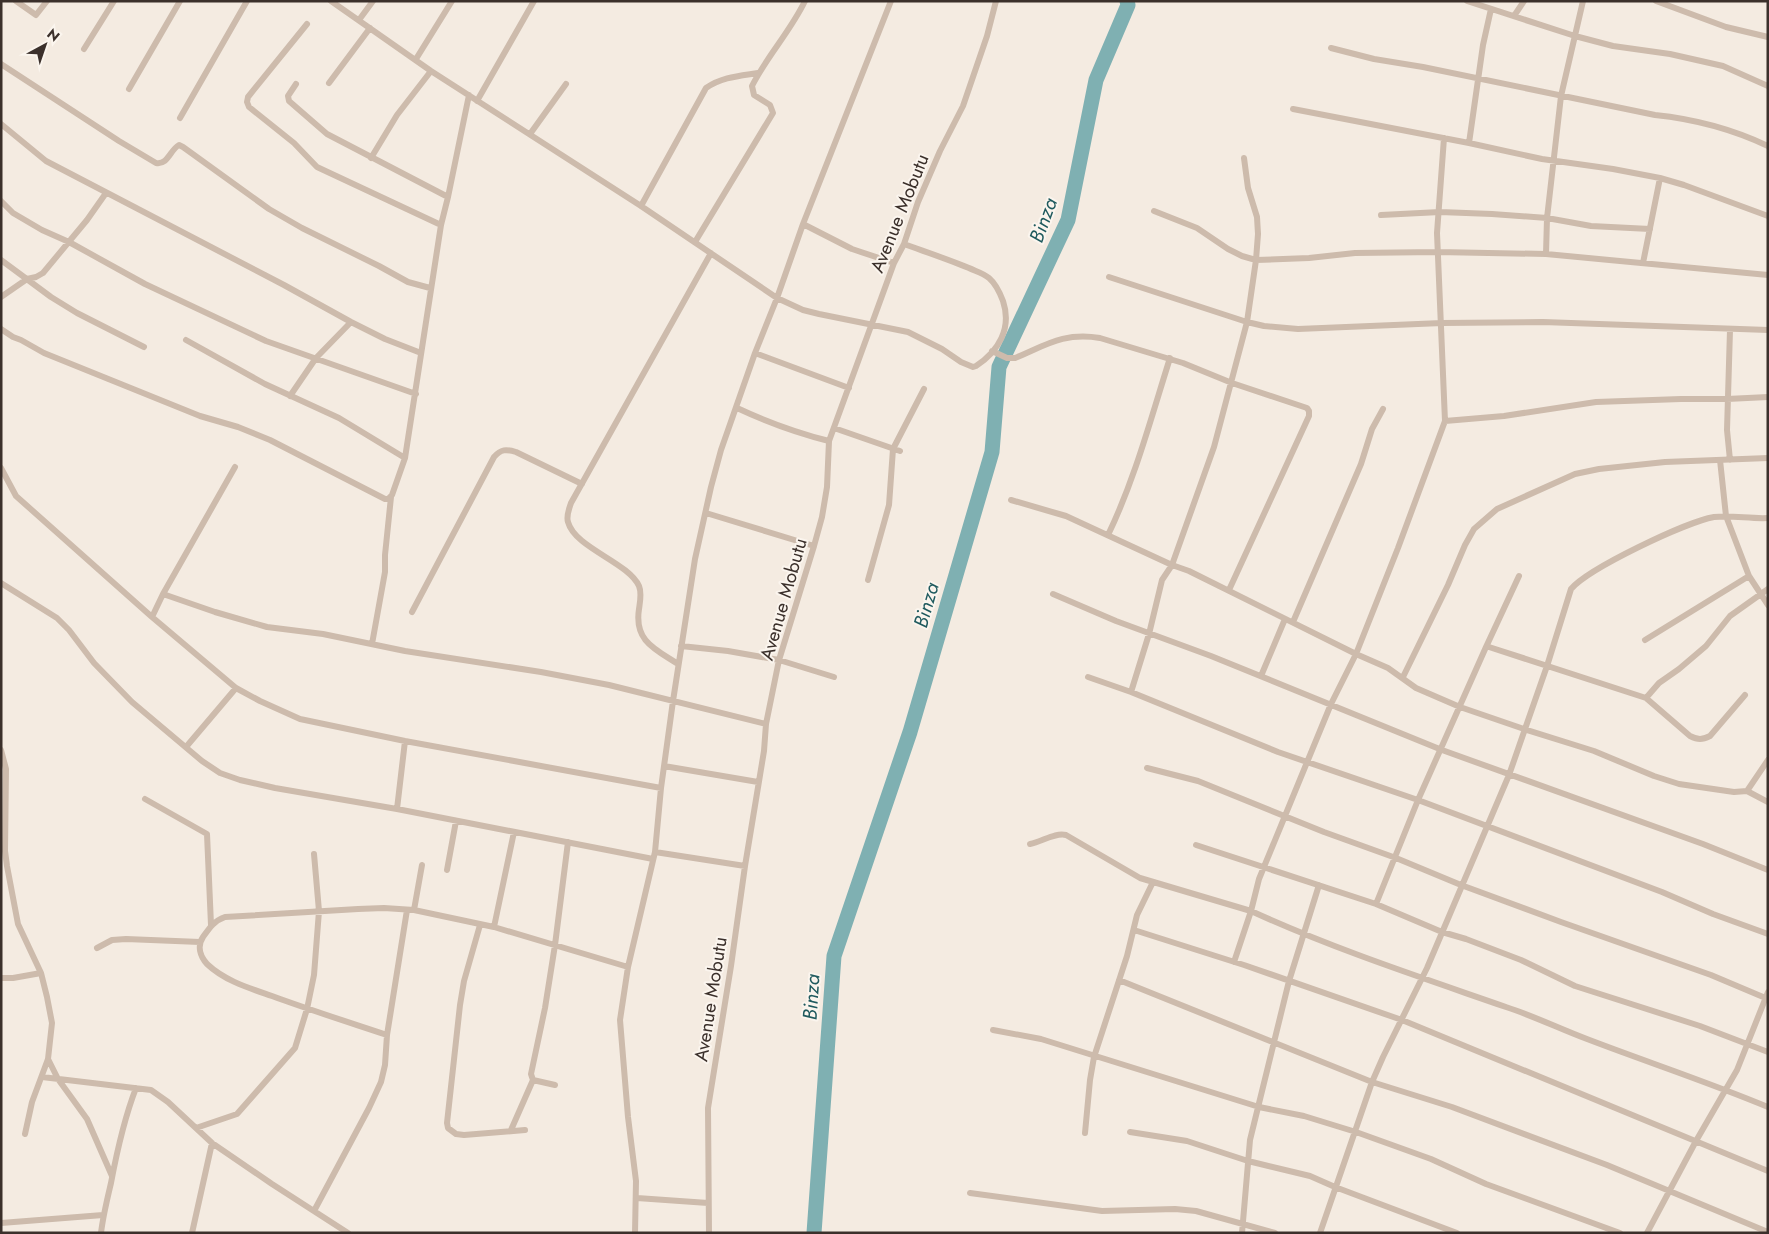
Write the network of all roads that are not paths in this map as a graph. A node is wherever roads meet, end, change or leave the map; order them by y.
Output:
1 (16, 1) edge
2 (47, 1) edge
3 (114, 1) edge
4 (180, 1) edge
5 (248, 1) edge
6 (331, 1) edge
7 (374, 1) edge
8 (452, 1) edge
9 (534, 1) edge
10 (805, 1) edge
11 (891, 1) edge
12 (996, 1) edge
13 (1467, 1) edge
14 (1524, 1) edge
15 (1584, 1) edge
16 (1656, 1) edge
17 (1491, 9) junction
18 (1514, 16) junction
19 (359, 20) junction
20 (307, 24) dead end
21 (370, 28) junction
22 (1575, 36) junction
23 (1768, 37) edge
24 (1331, 48) dead end
25 (84, 49) dead end
26 (416, 59) junction
27 (1, 64) edge
28 (431, 71) junction
29 (758, 74) junction
30 (1478, 79) junction
31 (329, 83) dead end
32 (296, 84) dead end
33 (566, 84) dead end
34 (1768, 86) edge
35 (129, 89) dead end
36 (469, 95) junction
37 (1561, 96) junction
38 (477, 100) junction
39 (1292, 109) dead end
40 (180, 118) dead end
41 (1, 124) edge
42 (530, 134) junction
43 (1444, 138) junction
44 (1469, 143) junction
45 (1768, 146) edge
46 (371, 158) junction
47 (1244, 158) dead end
48 (1553, 160) junction
49 (1660, 178) junction
50 (106, 193) junction
51 (448, 197) junction
52 (1, 201) edge
53 (641, 206) junction
54 (1154, 211) dead end
55 (1440, 212) junction
56 (1381, 215) dead end
57 (1768, 216) edge
58 (1547, 218) junction
59 (803, 224) junction
60 (441, 225) junction
61 (1650, 229) junction
62 (69, 242) junction
63 (695, 242) junction
64 (904, 244) junction
65 (1438, 252) junction
66 (711, 253) junction
67 (1546, 254) junction
68 (1, 260) edge
69 (1256, 260) junction
70 (894, 264) junction
71 (1643, 264) junction
72 (1768, 275) edge
73 (1109, 277) dead end
74 (27, 279) junction
75 (430, 288) junction
76 (1, 298) edge
77 (777, 298) junction
78 (351, 322) junction
79 (1247, 322) junction
80 (1442, 323) junction
81 (873, 324) junction
82 (1, 329) edge
83 (1730, 330) junction
84 (1768, 330) edge
85 (186, 340) dead end
86 (144, 347) dead end
87 (420, 353) junction
88 (755, 353) junction
89 (994, 353) junction
90 (316, 358) junction
91 (1170, 358) junction
92 (1232, 383) junction
93 (849, 388) junction
94 (924, 389) dead end
95 (416, 394) junction
96 (290, 396) junction
97 (1768, 397) edge
98 (1728, 399) junction
99 (737, 408) junction
100 (1383, 409) dead end
101 (1445, 421) junction
102 (834, 428) junction
103 (829, 441) junction
104 (897, 450) junction
105 (405, 458) junction
106 (1768, 458) edge
107 (1720, 460) junction
108 (1730, 460) junction
109 (235, 467) dead end
110 (1, 468) edge
111 (582, 484) junction
112 (391, 497) junction
113 (1011, 500) dead end
114 (706, 513) junction
115 (1726, 516) junction
116 (1768, 518) edge
117 (1108, 535) junction
118 (814, 546) junction
119 (1172, 565) junction
120 (1519, 576) dead end
121 (1749, 576) junction
122 (868, 580) dead end
123 (1, 583) edge
124 (1768, 589) edge
125 (1229, 590) junction
126 (163, 594) junction
127 (1053, 594) dead end
128 (1760, 594) junction
129 (1768, 605) edge
130 (412, 612) dead end
131 (152, 617) junction
132 (1285, 619) junction
133 (1293, 622) junction
134 (1148, 634) junction
135 (1645, 640) dead end
136 (372, 644) junction
137 (681, 646) junction
138 (1486, 647) junction
139 (1356, 654) junction
140 (779, 660) junction
141 (678, 664) junction
142 (1547, 666) junction
143 (1088, 676) dead end
144 (1261, 676) junction
145 (834, 677) dead end
146 (1403, 677) junction
147 (236, 688) junction
148 (1130, 692) junction
149 (1745, 695) dead end
150 (1646, 698) junction
151 (673, 701) junction
152 (1331, 704) junction
153 (1460, 707) junction
154 (766, 724) junction
155 (1524, 729) junction
156 (406, 741) junction
157 (186, 747) junction
158 (1, 750) edge
159 (1442, 750) junction
160 (1768, 760) edge
161 (1306, 762) junction
162 (664, 766) junction
163 (1147, 768) dead end
164 (1510, 775) junction
165 (758, 782) junction
166 (661, 788) junction
167 (4, 791) edge
168 (1747, 791) junction
169 (145, 799) dead end
170 (1418, 800) junction
171 (1768, 802) edge
172 (397, 810) junction
173 (1285, 816) junction
174 (456, 821) junction
175 (1488, 826) junction
176 (514, 832) junction
177 (568, 842) junction
178 (1030, 844) dead end
179 (1196, 845) dead end
180 (655, 852) junction
181 (314, 854) dead end
182 (1396, 858) junction
183 (653, 859) junction
184 (422, 865) dead end
185 (745, 866) junction
186 (1264, 868) junction
187 (447, 870) dead end
188 (1768, 870) edge
189 (1153, 882) junction
190 (1319, 885) junction
191 (1461, 886) junction
192 (1376, 904) junction
193 (410, 910) junction
194 (319, 911) junction
195 (1251, 911) junction
196 (211, 925) junction
197 (480, 925) junction
198 (494, 927) junction
199 (1134, 930) junction
200 (1442, 932) junction
201 (1303, 934) junction
202 (1768, 934) edge
203 (200, 942) junction
204 (555, 945) junction
205 (97, 948) dead end
206 (1234, 962) junction
207 (628, 967) junction
208 (40, 973) junction
209 (1, 978) edge
210 (1422, 978) junction
211 (1119, 980) junction
212 (1289, 981) junction
213 (1767, 997) edge
214 (307, 1008) junction
215 (1402, 1020) junction
216 (993, 1030) dead end
217 (387, 1035) junction
218 (1274, 1043) junction
219 (1747, 1045) junction
220 (1768, 1052) edge
221 (1094, 1056) junction
222 (48, 1059) junction
223 (42, 1077) junction
224 (58, 1079) junction
225 (533, 1080) junction
226 (1372, 1082) junction
227 (555, 1085) dead end
228 (136, 1088) junction
229 (1727, 1090) junction
230 (1259, 1107) junction
231 (1768, 1107) edge
232 (196, 1128) junction
233 (511, 1130) junction
234 (524, 1130) dead end
235 (1130, 1132) dead end
236 (1356, 1132) junction
237 (1085, 1133) dead end
238 (25, 1134) dead end
239 (1696, 1141) junction
240 (212, 1143) junction
241 (1248, 1161) junction
242 (1768, 1171) edge
243 (112, 1176) junction
244 (1335, 1187) junction
245 (1669, 1191) junction
246 (970, 1192) dead end
247 (637, 1198) junction
248 (708, 1203) junction
249 (314, 1211) junction
250 (103, 1215) junction
251 (1, 1223) edge
252 (1244, 1224) junction
253 (1766, 1230) edge
254 (101, 1233) edge
255 (192, 1233) edge
256 (348, 1233) edge
257 (635, 1233) edge
258 (709, 1233) edge
259 (1242, 1233) edge
260 (1275, 1233) edge
261 (1320, 1233) edge
262 (1457, 1233) edge
263 (1620, 1233) edge
264 (1647, 1233) edge

1 - 2 street
3 - 25 street
4 - 35 street
5 - 40 street
6 - 19 street
7 - 19 street
8 - 26 street
9 - 38 street
10 - 29 street
11 - 59 street
12 - 64 street, Avenue Mobutu
13 - 17 street
14 - 18 street
15 - 22 street
16 - 23 street
17 - 18 street
17 - 30 street
18 - 22 street
19 - 21 street
20 - 60 street
21 - 26 street
21 - 31 street
22 - 34 street
22 - 37 street
24 - 30 street
26 - 28 street
27 - 75 street
28 - 36 street
28 - 46 street
29 - 53 street
29 - 63 street
30 - 37 street
30 - 44 street
32 - 46 street
33 - 42 street
36 - 38 street
36 - 51 street
37 - 45 street
37 - 48 street
38 - 42 street
39 - 43 street
41 - 50 street
42 - 53 street
43 - 44 street
43 - 55 street
44 - 48 street
46 - 51 street
47 - 69 street
48 - 49 street
48 - 58 street
49 - 57 street
49 - 61 street
50 - 62 street
50 - 78 street
51 - 60 street
52 - 62 street
53 - 63 street
54 - 69 street
55 - 56 street
55 - 58 street
55 - 65 street
58 - 61 street
58 - 67 street
59 - 70 street
59 - 77 street
60 - 75 street
61 - 71 street
62 - 74 street
62 - 90 street
63 - 66 street
64 - 70 street, Avenue Mobutu
64 - 89 street
65 - 67 street
65 - 69 street
65 - 80 street
66 - 77 street
66 - 111 street
67 - 71 street
68 - 74 street
69 - 79 street
70 - 81 street, Avenue Mobutu
71 - 72 street
73 - 79 street
74 - 76 street
74 - 86 street
75 - 87 street
77 - 81 street
77 - 88 street
78 - 87 street
78 - 90 street
79 - 80 street
79 - 92 street
80 - 83 street
80 - 101 street
81 - 89 street
81 - 93 street, Avenue Mobutu
82 - 112 street
83 - 84 street
83 - 98 street
85 - 96 street
87 - 95 street
88 - 93 street
88 - 99 street
89 - 91 street
90 - 95 street
90 - 96 street
91 - 92 street
91 - 117 street
92 - 119 street
92 - 125 street
93 - 102 street, Avenue Mobutu
94 - 104 street
95 - 105 street
96 - 105 street
97 - 98 street
98 - 101 street
98 - 108 street
99 - 103 street
99 - 114 street
100 - 133 street
101 - 139 street
102 - 103 street, Avenue Mobutu
102 - 104 street
103 - 118 street, Avenue Mobutu
104 - 122 street
105 - 112 street
106 - 108 street
107 - 108 street
107 - 115 street
107 - 146 street
109 - 126 street
110 - 131 street
111 - 130 street
111 - 141 street
112 - 136 street
113 - 117 street
114 - 118 street
114 - 137 street
115 - 116 street
115 - 121 street
115 - 142 street
117 - 119 street
118 - 140 street, Avenue Mobutu
119 - 125 street
119 - 134 street
120 - 138 street
121 - 128 street
121 - 135 street
123 - 157 street
124 - 128 street
125 - 132 street
126 - 131 street
126 - 136 street
127 - 134 street
128 - 129 street
128 - 150 street
131 - 147 street
132 - 133 street
132 - 144 street
133 - 139 street
134 - 144 street
134 - 148 street
136 - 151 street
137 - 140 street
137 - 141 street
138 - 142 street
138 - 153 street
139 - 146 street
139 - 152 street
140 - 145 street
140 - 154 street, Avenue Mobutu
141 - 151 street
142 - 150 street
142 - 155 street
143 - 148 street
144 - 152 street
146 - 153 street
147 - 156 street
147 - 157 street
148 - 161 street
149 - 150 street
151 - 154 street
151 - 162 street
152 - 159 street
152 - 161 street
153 - 155 street
153 - 159 street
154 - 165 street, Avenue Mobutu
155 - 164 street
155 - 168 street
156 - 166 street
156 - 172 street
157 - 172 street
158 - 167 street
159 - 164 street
159 - 170 street
160 - 168 street
161 - 170 street
161 - 173 street
162 - 165 street
162 - 166 street
163 - 173 street
164 - 175 street
164 - 188 street
165 - 185 street, Avenue Mobutu
166 - 180 street
167 - 208 street
168 - 171 street
169 - 196 street
170 - 175 street
170 - 182 street
172 - 174 street
173 - 182 street
173 - 186 street
174 - 176 street
174 - 187 street
175 - 191 street
175 - 202 street
176 - 177 street
176 - 198 street
177 - 183 street
177 - 204 street
178 - 189 street
179 - 186 street
180 - 183 street
180 - 185 street
181 - 194 street
182 - 191 street
182 - 192 street
183 - 207 street
184 - 193 street
185 - 248 street, Avenue Mobutu
186 - 190 street
186 - 195 street
189 - 195 street
189 - 199 street
190 - 192 street
190 - 201 street
191 - 200 street
191 - 213 street
192 - 200 street
193 - 194 street
193 - 197 street
193 - 217 street
194 - 196 street
194 - 214 street
195 - 201 street
195 - 206 street
196 - 203 street
197 - 198 street
197 - 233 street
198 - 204 street
199 - 206 street
199 - 211 street
200 - 210 street
200 - 219 street
201 - 210 street
201 - 212 street
203 - 205 street
203 - 214 street
204 - 207 street
204 - 225 street
206 - 212 street
207 - 247 street
208 - 209 street
208 - 222 street
210 - 215 street
210 - 229 street
211 - 218 street
211 - 221 street
212 - 215 street
212 - 218 street
213 - 219 street
214 - 217 street
214 - 232 street
215 - 226 street
215 - 239 street
216 - 221 street
217 - 249 street
218 - 226 street
218 - 230 street
219 - 220 street
219 - 229 street
221 - 230 street
221 - 237 street
222 - 223 street
222 - 224 street
223 - 224 street
223 - 238 street
224 - 228 street
224 - 243 street
225 - 227 street
225 - 233 street
226 - 236 street
226 - 245 street
228 - 232 street
228 - 243 street
229 - 231 street
229 - 239 street
230 - 236 street
230 - 241 street
232 - 240 street
233 - 234 street
235 - 241 street
236 - 244 street
236 - 263 street
239 - 242 street
239 - 245 street
240 - 249 street
240 - 255 street
241 - 244 street
241 - 252 street
243 - 250 street
244 - 261 street
244 - 262 street
245 - 253 street
245 - 264 street
246 - 252 street
247 - 248 street
247 - 257 street
248 - 258 street, Avenue Mobutu
249 - 256 street
250 - 251 street
250 - 254 street
252 - 259 street
252 - 260 street

